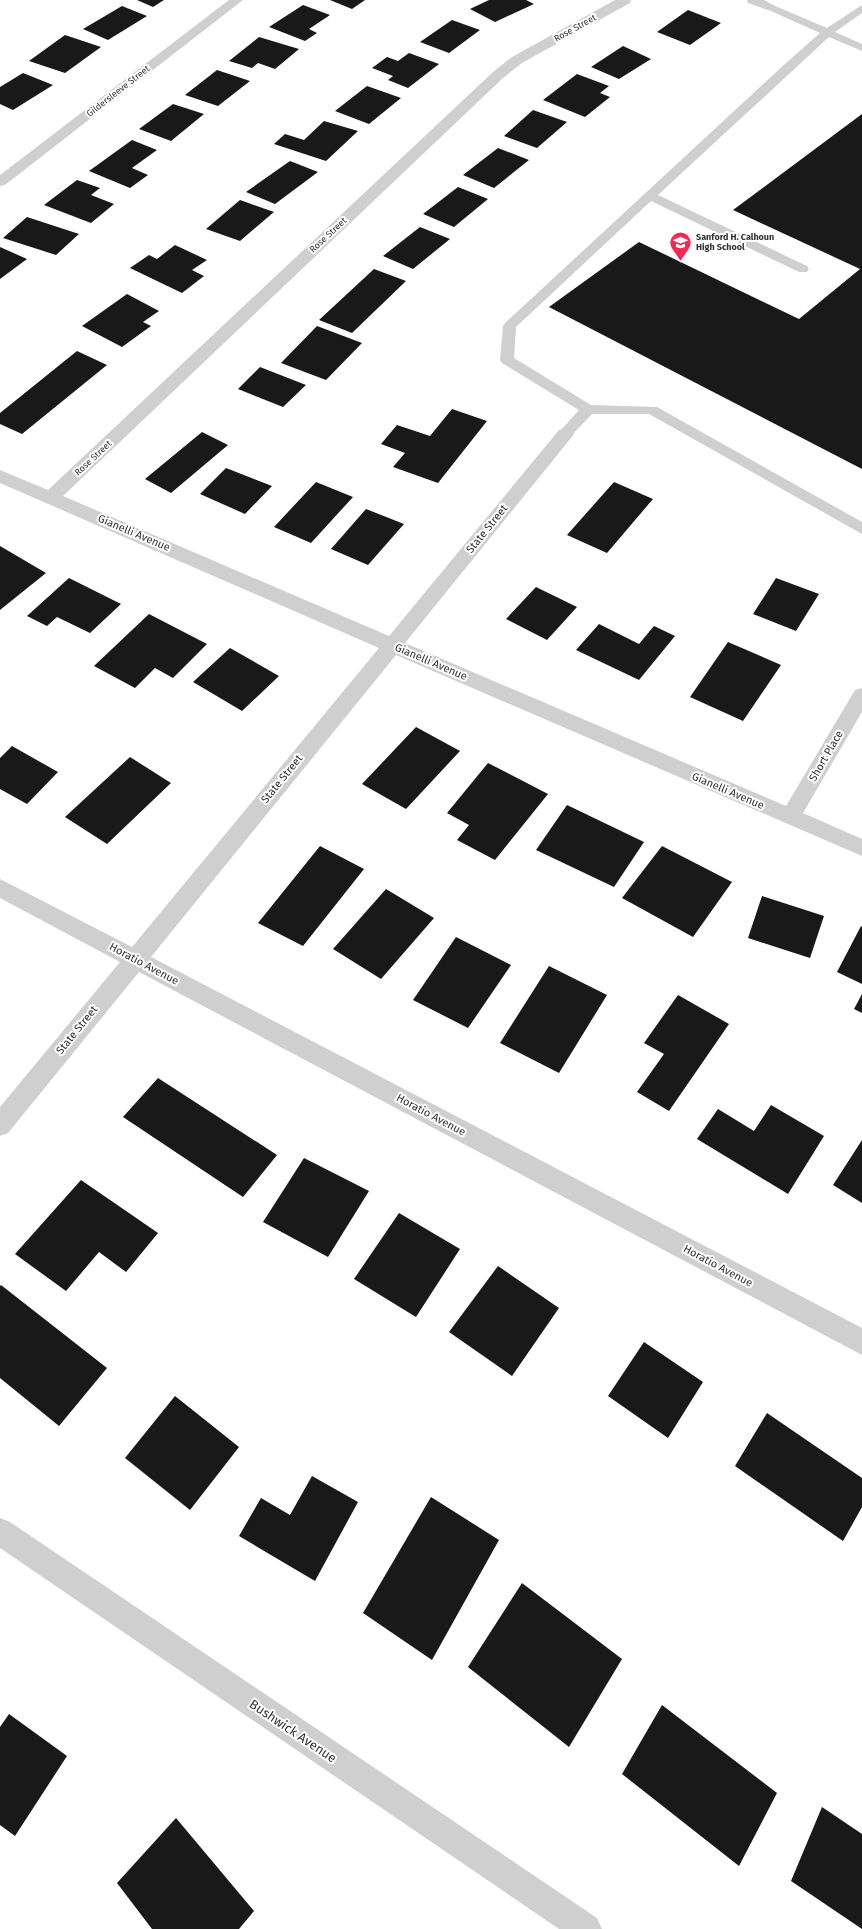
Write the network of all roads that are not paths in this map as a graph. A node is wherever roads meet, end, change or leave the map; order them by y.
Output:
1 (237, 0) edge
2 (625, 0) edge
3 (753, 0) edge
4 (768, 6) joint
5 (862, 8) edge
6 (827, 33) junction
7 (862, 48) edge
8 (0, 182) edge
9 (650, 196) junction
10 (803, 269) dead end
11 (588, 409) junction
12 (565, 434) joint
13 (0, 476) edge
14 (51, 498) junction
15 (862, 529) edge
16 (392, 645) junction
17 (862, 695) edge
18 (790, 817) junction
19 (862, 848) edge
20 (0, 888) edge
21 (135, 959) junction
22 (0, 1125) edge
23 (862, 1342) edge
24 (0, 1532) edge
25 (586, 1929) edge

1 - 8 street, Gildersleeve Street
2 - 14 street, Rose Street
3 - 4 street
4 - 6 lane
5 - 6 lane
6 - 7 lane
6 - 9 lane
9 - 10 lane
9 - 11 lane
11 - 12 lane
11 - 15 lane
12 - 16 street, State Street
13 - 14 street, Gianelli Avenue
14 - 16 street, Gianelli Avenue
16 - 18 street, Gianelli Avenue
16 - 21 street, State Street
17 - 18 street, Short Place
18 - 19 street, Gianelli Avenue
20 - 21 street, Horatio Avenue
21 - 22 street, State Street
21 - 23 street, Horatio Avenue
24 - 25 street, Bushwick Avenue

